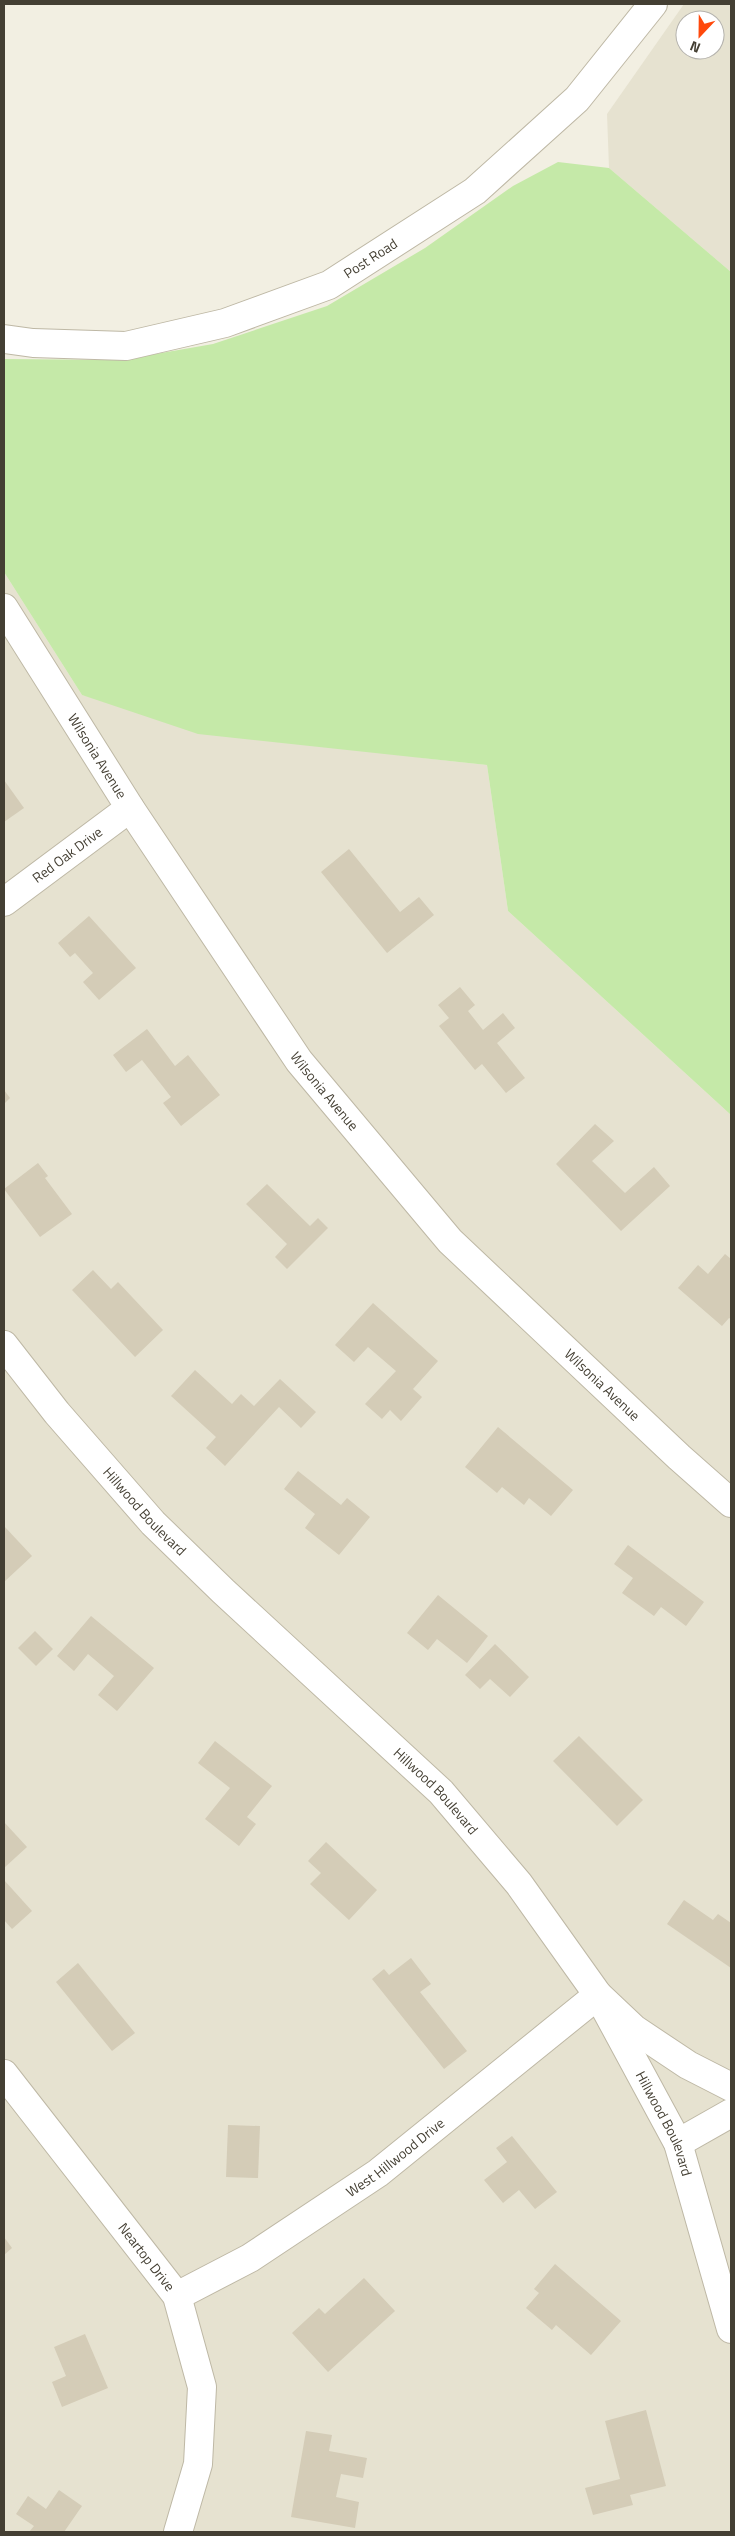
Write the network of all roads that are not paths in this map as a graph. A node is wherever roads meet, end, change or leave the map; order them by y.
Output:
1 (653, 4) edge
2 (4, 339) edge
3 (4, 608) edge
4 (130, 808) junction
5 (4, 902) edge
6 (4, 1345) edge
7 (731, 1503) edge
8 (598, 1995) junction
9 (4, 2074) edge
10 (731, 2087) edge
11 (731, 2113) edge
12 (678, 2143) junction
13 (177, 2296) junction
14 (731, 2329) edge
15 (178, 2532) edge

1 - 2 street, Post Road
3 - 4 street, Wilsonia Avenue
4 - 5 street, Red Oak Drive
4 - 7 street, Wilsonia Avenue
6 - 8 street, Hillwood Boulevard
8 - 10 street
8 - 12 street, Hillwood Boulevard
8 - 13 street, West Hillwood Drive
9 - 13 street, Neartop Drive
11 - 12 street
12 - 14 street, Hillwood Boulevard
13 - 15 street, Neartop Drive

